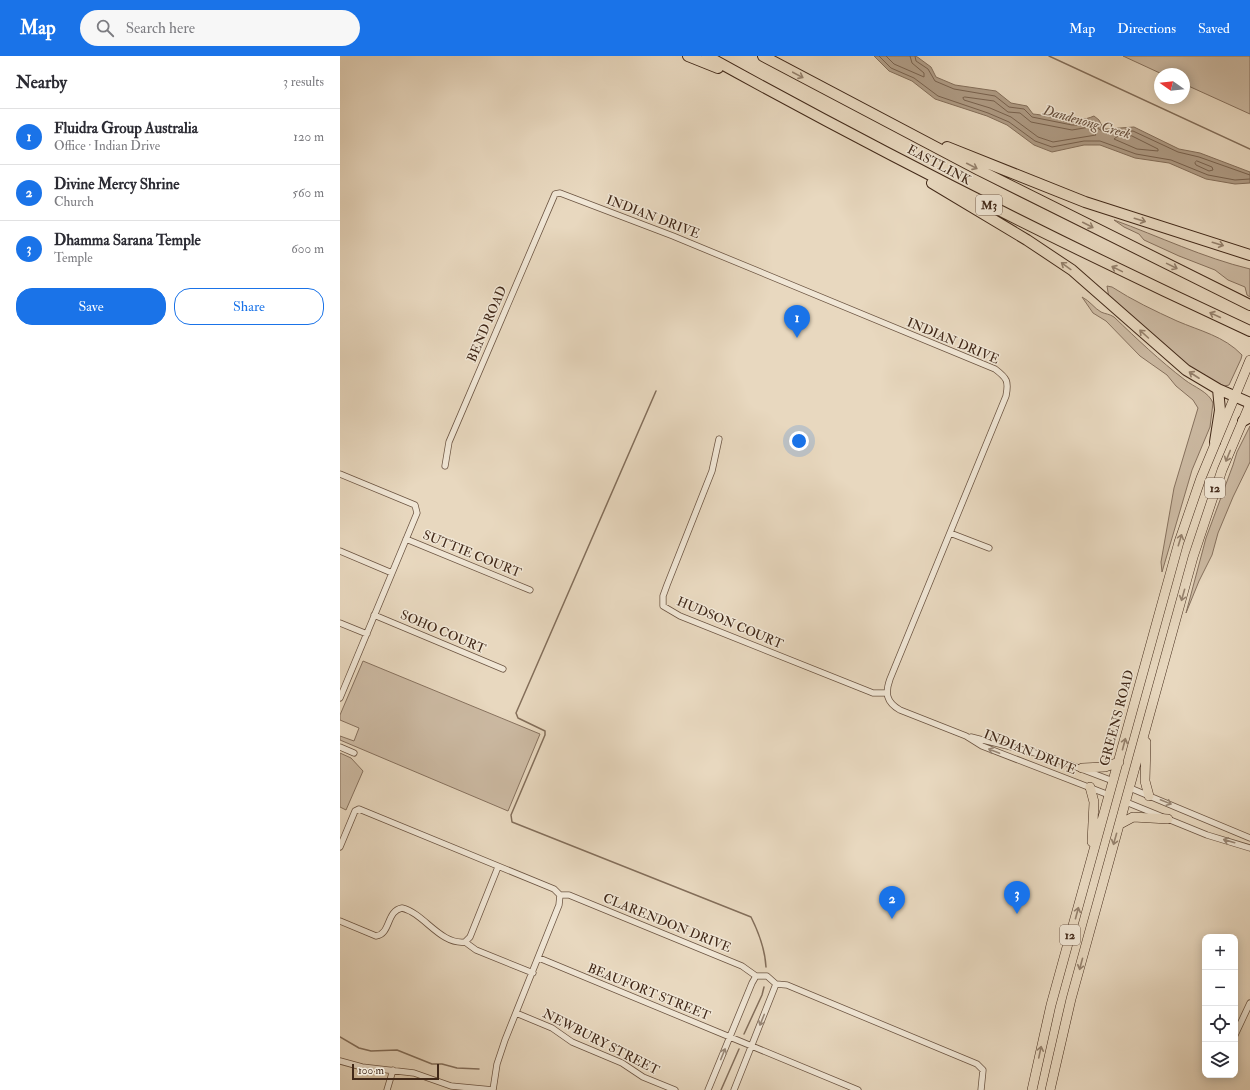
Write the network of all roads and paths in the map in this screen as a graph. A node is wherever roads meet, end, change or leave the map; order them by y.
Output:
1 (688, 56) edge
2 (706, 56) edge
3 (763, 56) edge
4 (760, 86) junction
5 (828, 122) junction
6 (900, 129) junction
7 (555, 194) joint
8 (1235, 249) junction
9 (1250, 252) edge
10 (1250, 255) edge
11 (1250, 305) edge
12 (1250, 331) edge
13 (1250, 360) edge
14 (1218, 389) junction
15 (1234, 396) junction
16 (1250, 403) edge
17 (1246, 419) edge
18 (719, 439) dead end
19 (1215, 442) junction
20 (445, 466) dead end
21 (340, 474) edge
22 (950, 533) junction
23 (406, 539) junction
24 (989, 548) dead end
25 (340, 551) edge
26 (392, 573) junction
27 (530, 590) dead end
28 (374, 615) junction
29 (340, 623) edge
30 (366, 634) junction
31 (503, 669) dead end
32 (886, 693) junction
33 (340, 696) edge
34 (1149, 717) junction
35 (966, 736) junction
36 (340, 747) edge
37 (354, 753) dead end
38 (1119, 762) junction
39 (1082, 768) junction
40 (1113, 781) junction
41 (1090, 788) junction
42 (1130, 788) junction
43 (1109, 795) junction
44 (1149, 796) junction
45 (1126, 802) junction
46 (1168, 819) junction
47 (1120, 824) junction
48 (1250, 838) edge
49 (340, 847) edge
50 (1250, 848) edge
51 (1092, 858) junction
52 (498, 867) junction
53 (560, 895) junction
54 (340, 921) edge
55 (465, 942) junction
56 (539, 958) junction
57 (533, 973) junction
58 (756, 976) junction
59 (776, 984) junction
60 (1250, 1003) edge
61 (516, 1013) junction
62 (1238, 1029) edge
63 (730, 1037) junction
64 (752, 1046) junction
65 (340, 1061) edge
66 (393, 1070) junction
67 (387, 1090) edge
68 (493, 1090) edge
69 (675, 1090) edge
70 (708, 1090) edge
71 (734, 1090) edge
72 (858, 1090) edge
73 (981, 1090) edge
74 (1032, 1090) edge
75 (1050, 1090) edge

1 - 4 highway
2 - 4 highway, EASTLINK / M3
3 -> 6 highway, EASTLINK / M3
4 - 5 highway, EASTLINK / M3
12 -> 5 highway, EASTLINK / M3
14 -> 5 highway
6 -> 8 highway
6 -> 11 highway, EASTLINK / M3
7 - 20 street, BEND ROAD
7 - 22 street, INDIAN DRIVE
8 - 9 highway
8 - 10 highway
13 - 15 main road, GREENS ROAD / 12
14 - 15 highway
14 - 19 highway
15 - 16 highway
15 - 19 main road, GREENS ROAD / 12
16 - 17 main road, 12
17 -> 34 main road, 12
18 - 32 street, HUDSON COURT
38 -> 19 main road, GREENS ROAD / 12
21 - 23 street
22 - 24 street
22 - 32 street, INDIAN DRIVE
23 - 26 street
23 - 27 street, SUTTIE COURT
25 - 26 street
26 - 28 street
28 - 30 street
28 - 31 street, SOHO COURT
29 - 30 street
30 - 33 street
32 - 35 street, INDIAN DRIVE
34 - 42 main road, 12
34 - 44 main road
35 - 39 street, INDIAN DRIVE
41 -> 35 street, INDIAN DRIVE
36 - 37 street
38 - 39 main road
38 - 40 main road, GREENS ROAD / 12
39 - 40 street, INDIAN DRIVE
40 - 42 main road
40 - 43 main road, GREENS ROAD / 12
41 - 43 street, INDIAN DRIVE
41 - 51 main road
42 - 44 street
42 - 45 main road, 12
43 - 45 main road
43 - 51 main road, GREENS ROAD / 12
44 -> 48 street
45 - 46 street
45 - 47 main road, 12
46 - 47 main road
50 -> 46 street
47 -> 75 main road, 12
49 - 52 street, CLARENDON DRIVE
74 -> 51 main road, GREENS ROAD / 12
52 - 53 street, CLARENDON DRIVE
52 - 55 street
53 - 56 street
53 - 58 street, CLARENDON DRIVE
54 - 55 street
55 - 57 street
56 - 57 street
56 - 63 street, BEAUFORT STREET
57 - 61 street
58 - 59 street, CLARENDON DRIVE
58 - 63 street
59 -> 64 street
59 - 73 street, CLARENDON DRIVE
60 - 62 street
61 - 68 street
61 - 69 street, NEWBURY STREET
63 - 64 street, BEAUFORT STREET
70 -> 63 street
64 - 71 street
64 - 72 street, BEAUFORT STREET
65 - 66 street
66 - 67 street
66 - 68 street

